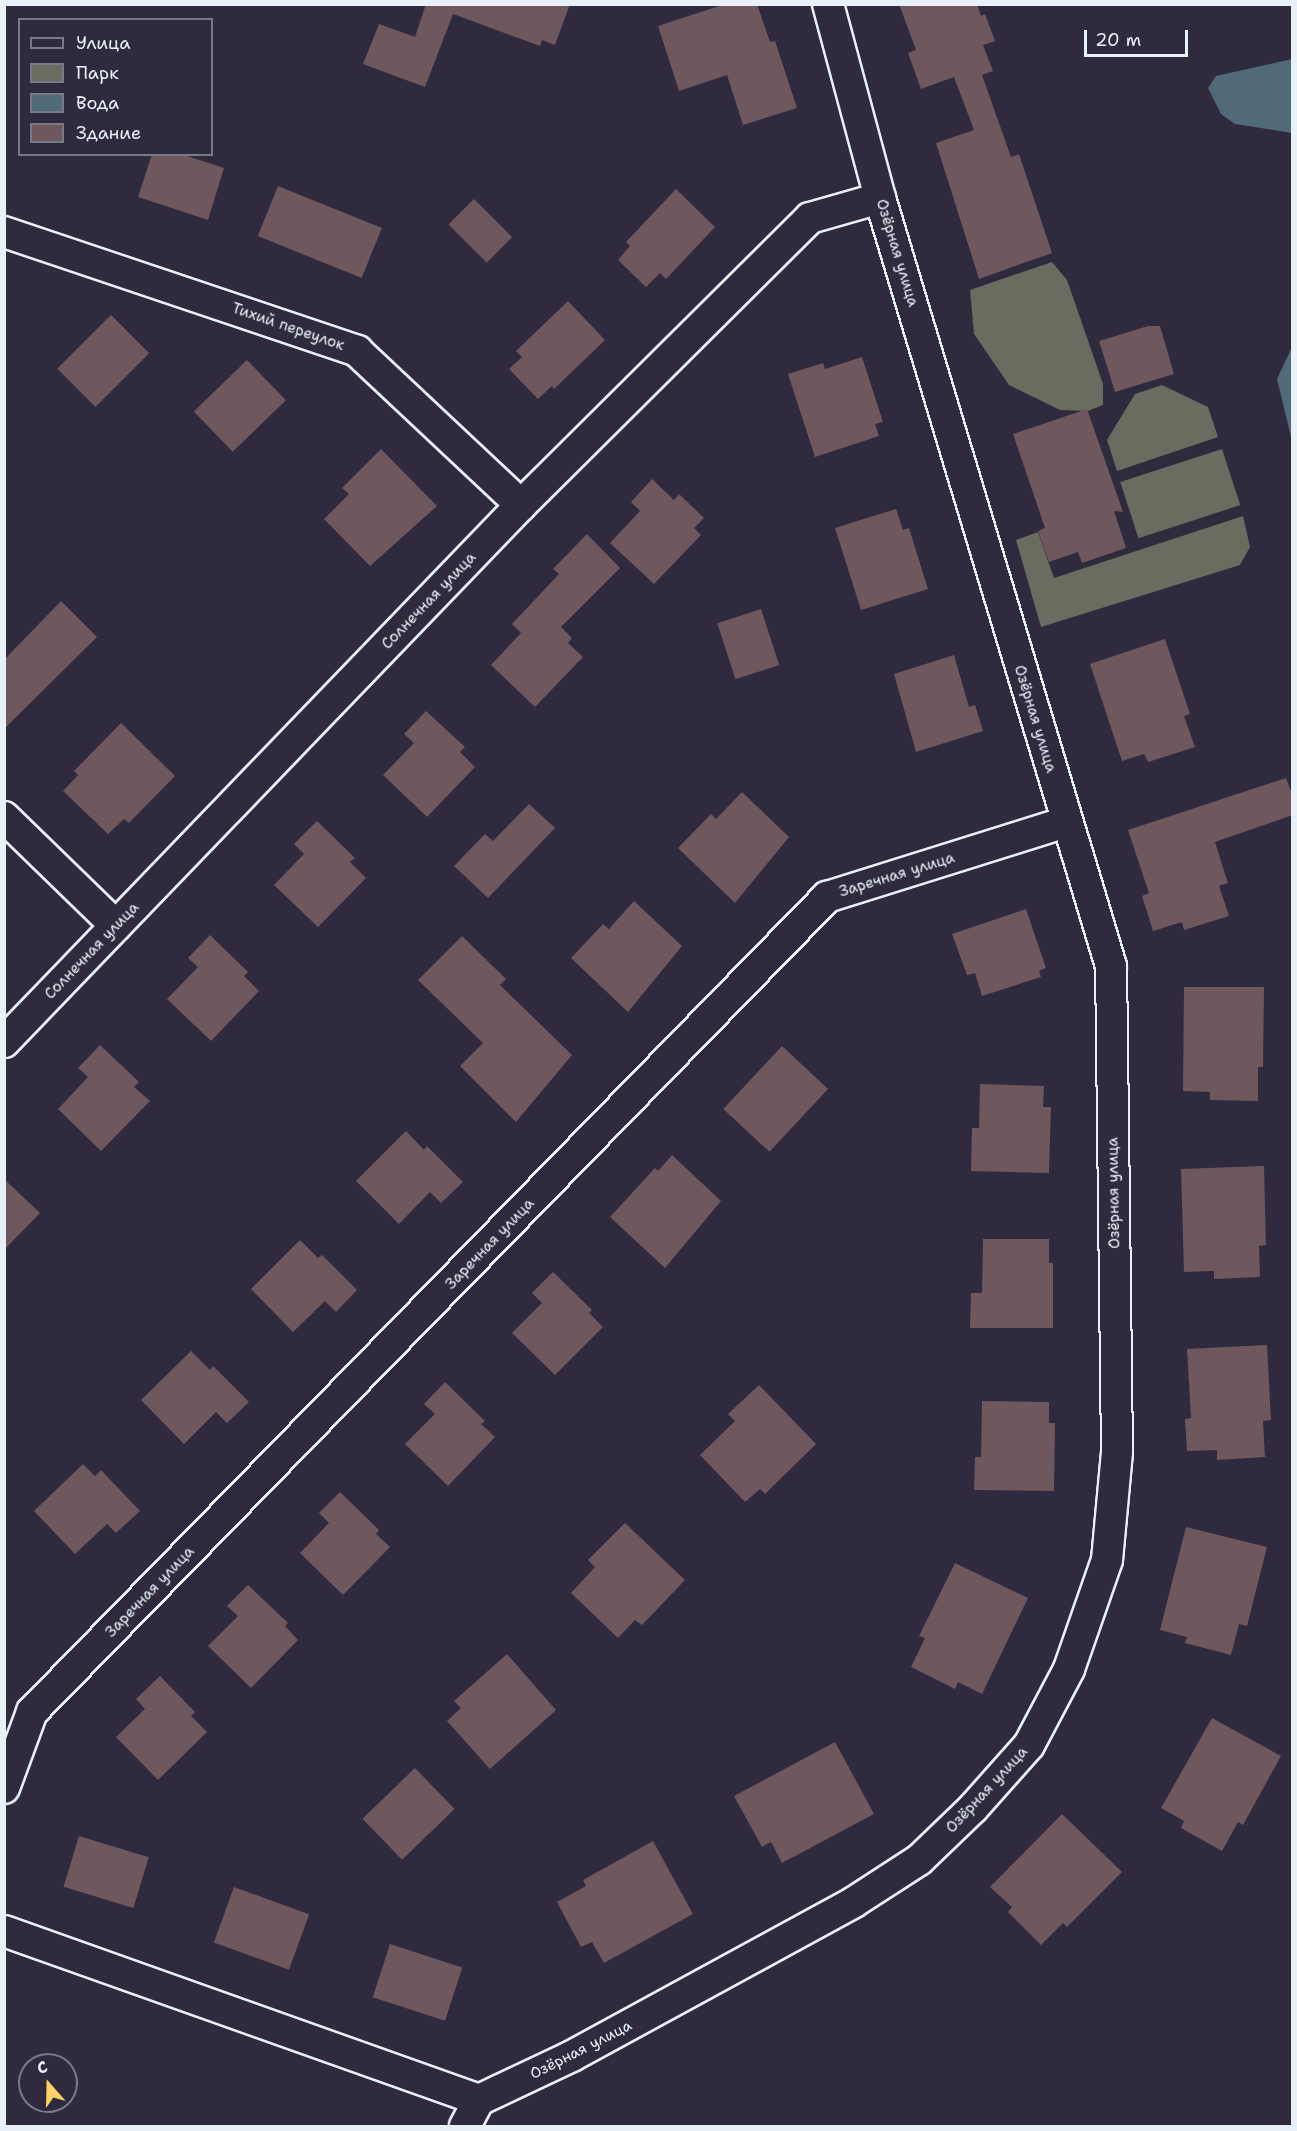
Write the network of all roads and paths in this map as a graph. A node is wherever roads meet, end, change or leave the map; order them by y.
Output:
1 (828, 4) edge
2 (880, 198) junction
3 (4, 232) edge
4 (521, 505) junction
5 (4, 817) edge
6 (1066, 822) junction
7 (116, 926) junction
8 (4, 1042) edge
9 (4, 1788) edge
10 (4, 1931) edge
11 (479, 2100) junction
12 (465, 2127) edge

1 - 2 street, Озёрная улица
2 - 4 street, Солнечная улица
2 - 6 street, Озёрная улица
3 - 4 street, Тихий переулок
4 - 7 street, Солнечная улица
5 - 7 street
6 - 9 street, Заречная улица
6 - 11 street, Озёрная улица
7 - 8 street, Солнечная улица
10 - 11 street
11 - 12 street

